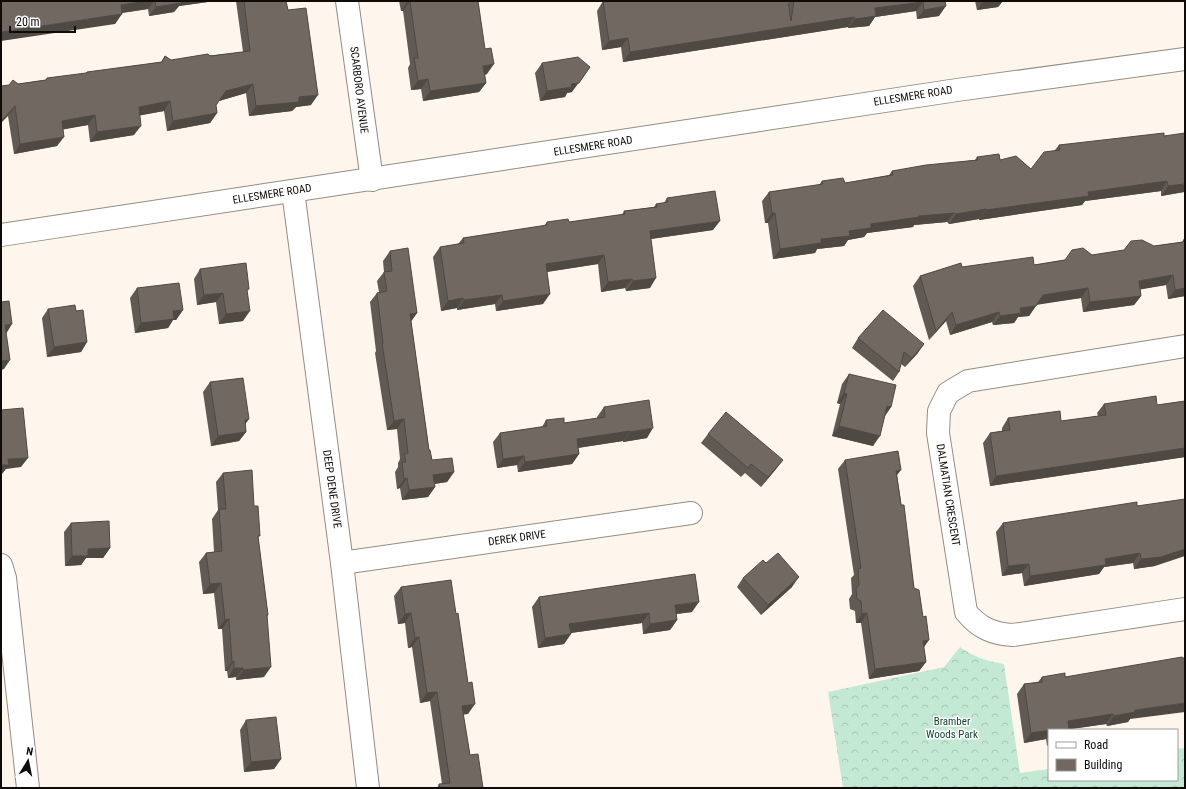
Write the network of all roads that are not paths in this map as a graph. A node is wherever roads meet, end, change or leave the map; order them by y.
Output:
1 (348, 1) edge
2 (1185, 59) edge
3 (372, 180) junction
4 (292, 191) junction
5 (1, 235) edge
6 (1185, 346) edge
7 (691, 513) dead end
8 (342, 563) junction
9 (1, 566) edge
10 (1185, 609) edge
11 (28, 788) edge
12 (368, 788) edge

1 - 3 street, SCARBORO AVENUE
2 - 3 street, ELLESMERE ROAD
3 - 4 street, ELLESMERE ROAD
4 - 5 street, ELLESMERE ROAD
4 - 8 street, DEEP DENE DRIVE
6 - 10 street, DALMATIAN CRESCENT
7 - 8 street, DEREK DRIVE
8 - 12 street, DEEP DENE DRIVE
9 - 11 street

